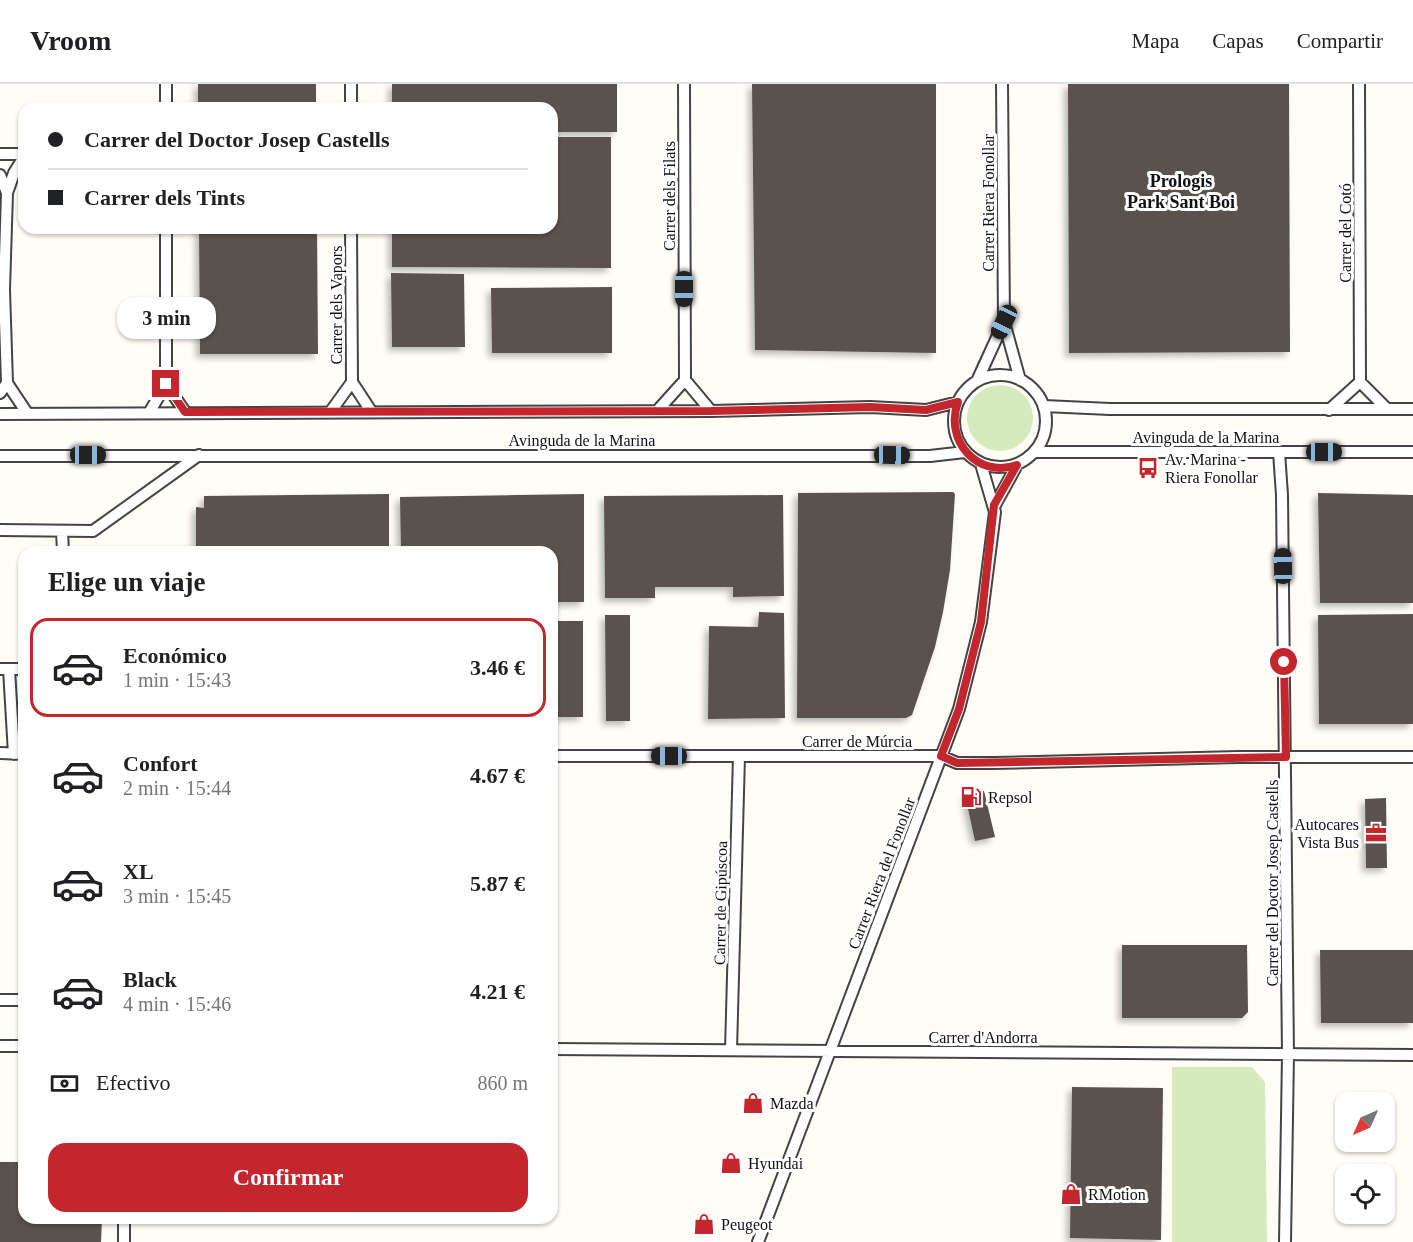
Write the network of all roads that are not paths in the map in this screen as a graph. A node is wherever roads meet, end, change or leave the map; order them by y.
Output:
1 (166, 84) edge
2 (351, 84) edge
3 (684, 84) edge
4 (1002, 84) edge
5 (1359, 84) edge
6 (166, 102) edge
7 (351, 102) edge
8 (0, 154) edge
9 (18, 156) edge
10 (18, 166) edge
11 (0, 175) edge
12 (7, 193) junction
13 (166, 234) edge
14 (351, 234) edge
15 (1004, 322) junction
16 (685, 380) junction
17 (1020, 380) junction
18 (976, 381) junction
19 (352, 382) junction
20 (1360, 382) junction
21 (7, 383) junction
22 (166, 384) junction
23 (0, 393) edge
24 (958, 402) junction
25 (1044, 406) junction
26 (1387, 409) junction
27 (1413, 409) edge
28 (1329, 410) junction
29 (331, 411) junction
30 (372, 411) junction
31 (657, 411) junction
32 (711, 411) junction
33 (185, 412) junction
34 (27, 413) junction
35 (149, 413) junction
36 (0, 414) edge
37 (965, 452) junction
38 (1035, 452) junction
39 (1279, 452) junction
40 (1413, 452) edge
41 (199, 455) junction
42 (0, 456) edge
43 (981, 464) junction
44 (1017, 465) junction
45 (994, 505) junction
46 (0, 530) edge
47 (62, 531) junction
48 (63, 546) edge
49 (4, 669) edge
50 (18, 748) edge
51 (0, 753) edge
52 (18, 754) edge
53 (558, 756) edge
54 (740, 756) junction
55 (941, 756) junction
56 (1286, 757) junction
57 (1413, 757) edge
58 (0, 1000) edge
59 (18, 1000) edge
60 (0, 1046) edge
61 (18, 1046) edge
62 (558, 1049) edge
63 (731, 1050) junction
64 (830, 1051) junction
65 (1413, 1054) edge
66 (1288, 1055) junction
67 (124, 1224) edge
68 (124, 1242) edge
69 (758, 1242) edge
70 (1285, 1242) edge

1 - 6 street
2 - 7 street
3 - 16 street, Carrer dels Filats
4 - 15 street, Carrer Riera Fonollar
5 - 20 street, Carrer del Cotó
8 - 9 street
10 - 12 street
11 - 12 street
12 - 21 street
13 - 22 street
14 - 19 street, Carrer dels Vapors
15 - 17 street, Carrer Riera Fonollar
15 - 18 street, Carrer Riera Fonollar
16 - 31 street
16 - 32 street
17 - 18 street
17 - 25 street
18 - 24 street
19 - 29 street, Carrer dels Vapors
19 - 30 street, Carrer dels Vapors
20 - 26 street
20 - 28 street
21 - 23 street
21 - 34 street
22 - 33 street
22 - 35 street
24 - 32 street, Avinguda de la Marina
24 - 37 street
25 - 28 street, Avinguda de la Marina
25 - 38 street
26 - 27 street, Avinguda de la Marina
26 - 28 street, Avinguda de la Marina
29 - 30 street, Avinguda de la Marina
29 - 33 street, Avinguda de la Marina
30 - 31 street, Avinguda de la Marina
31 - 32 street, Avinguda de la Marina
33 - 35 street, Avinguda de la Marina
34 - 35 street, Avinguda de la Marina
34 - 36 street, Avinguda de la Marina
37 - 41 street, Avinguda de la Marina
37 - 43 street
38 - 39 street, Avinguda de la Marina
38 - 44 street
39 - 40 street, Avinguda de la Marina
39 - 56 street, Carrer del Doctor Josep Castells
41 - 42 street, Avinguda de la Marina
41 - 47 street
43 - 44 street
43 - 45 street
44 - 45 street
45 - 55 street, Carrer Riera del Fonollar
46 - 47 street
47 - 48 street
49 - 50 street
51 - 52 street
53 - 54 street, Carrer de Múrcia
54 - 55 street, Carrer de Múrcia
54 - 63 street, Carrer de Gipúscoa
55 - 56 street, Carrer de Múrcia
55 - 64 street, Carrer Riera del Fonollar
56 - 57 street, Carrer de Múrcia
56 - 66 street, Carrer del Doctor Josep Castells
58 - 59 street
60 - 61 street
62 - 63 street, Carrer d'Andorra
63 - 64 street, Carrer d'Andorra
64 - 66 street, Carrer d'Andorra
64 - 69 street, Carrer Riera del Fonollar
65 - 66 street, Carrer d'Andorra
66 - 70 street, Carrer del Doctor Josep Castells
67 - 68 street

